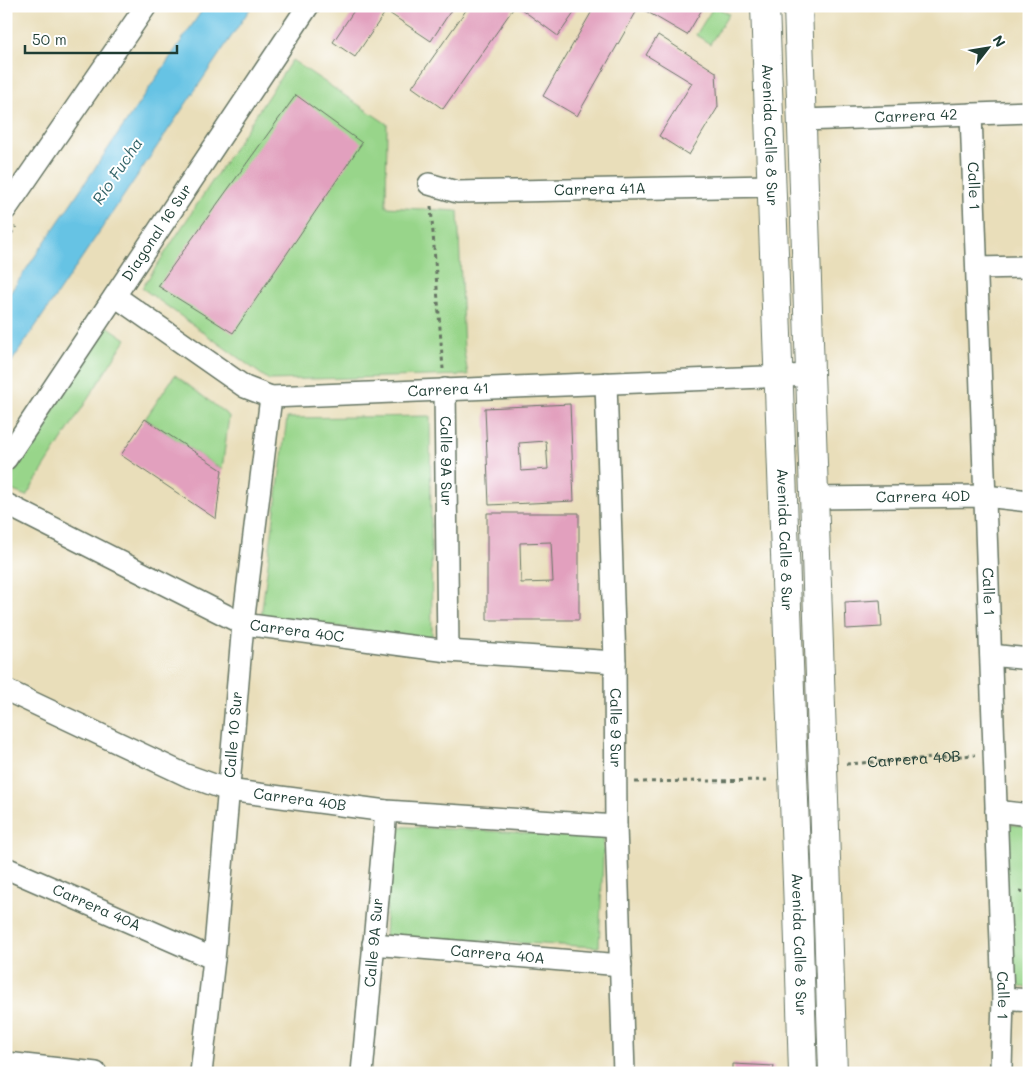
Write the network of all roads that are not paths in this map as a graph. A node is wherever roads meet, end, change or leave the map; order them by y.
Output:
1 (146, 6) edge
2 (308, 6) edge
3 (765, 6) edge
4 (798, 6) edge
5 (1029, 112) edge
6 (972, 114) junction
7 (802, 120) junction
8 (429, 184) road end
9 (772, 186) junction
10 (6, 209) edge
11 (1029, 267) edge
12 (977, 268) junction
13 (116, 296) junction
14 (811, 375) junction
15 (778, 376) junction
16 (606, 383) junction
17 (445, 390) junction
18 (271, 396) junction
19 (6, 459) edge
20 (985, 496) junction
21 (815, 498) junction
22 (1029, 502) edge
23 (6, 504) edge
24 (243, 624) junction
25 (448, 651) junction
26 (990, 655) junction
27 (1029, 659) edge
28 (615, 662) junction
29 (6, 690) edge
30 (228, 790) junction
31 (386, 811) junction
32 (996, 811) junction
33 (1029, 815) edge
34 (616, 826) junction
35 (6, 868) edge
36 (374, 944) junction
37 (214, 959) junction
38 (621, 966) junction
39 (1003, 998) junction
40 (1029, 1000) edge
41 (6, 1063) edge
42 (1001, 1068) dead end
43 (96, 1073) edge
44 (201, 1073) edge
45 (362, 1073) edge
46 (624, 1073) edge
47 (802, 1073) edge
48 (833, 1073) edge

1 - 10 street
2 - 13 street, Diagonal 16 Sur
3 - 9 main road, Avenida Calle 8 Sur
4 - 7 main road, Avenida Calle 8 Sur
5 - 6 street, Carrera 42
6 - 7 street, Carrera 42
6 - 12 street, Calle 1
7 - 14 main road, Avenida Calle 8 Sur
8 - 9 street, Carrera 41A
9 - 15 main road, Avenida Calle 8 Sur
11 - 12 street
12 - 20 street, Calle 1
13 - 18 street, Carrera 41
13 - 19 street, Diagonal 16 Sur
14 - 15 street, Carrera 41
14 - 21 main road, Avenida Calle 8 Sur
15 - 16 street, Carrera 41
15 - 47 main road, Avenida Calle 8 Sur
16 - 17 street, Carrera 41
16 - 28 street, Calle 9 Sur
17 - 18 street, Carrera 41
17 - 25 street, Calle 9A Sur
18 - 24 street, Calle 10 Sur
20 - 21 street, Carrera 40D
20 - 22 street, Carrera 40D
20 - 26 street, Calle 1
21 - 48 main road, Avenida Calle 8 Sur
23 - 24 street, Carrera 40C
24 - 25 street, Carrera 40C
24 - 30 street, Calle 10 Sur
25 - 28 street, Carrera 40C
26 - 27 street
26 - 32 street, Calle 1
28 - 34 street, Calle 9 Sur
29 - 30 street, Carrera 40B
30 - 31 street, Carrera 40B
30 - 37 street, Calle 10 Sur
31 - 34 street, Carrera 40B
31 - 36 street, Calle 9A Sur
32 - 33 street
32 - 39 street, Calle 1
34 - 38 street, Calle 9 Sur
35 - 37 street, Carrera 40A
36 - 38 street, Carrera 40A
36 - 45 street, Calle 9A Sur
37 - 44 street, Calle 10 Sur
38 - 46 street, Calle 9 Sur
39 - 40 street
39 - 42 street, Calle 1
41 - 43 street

